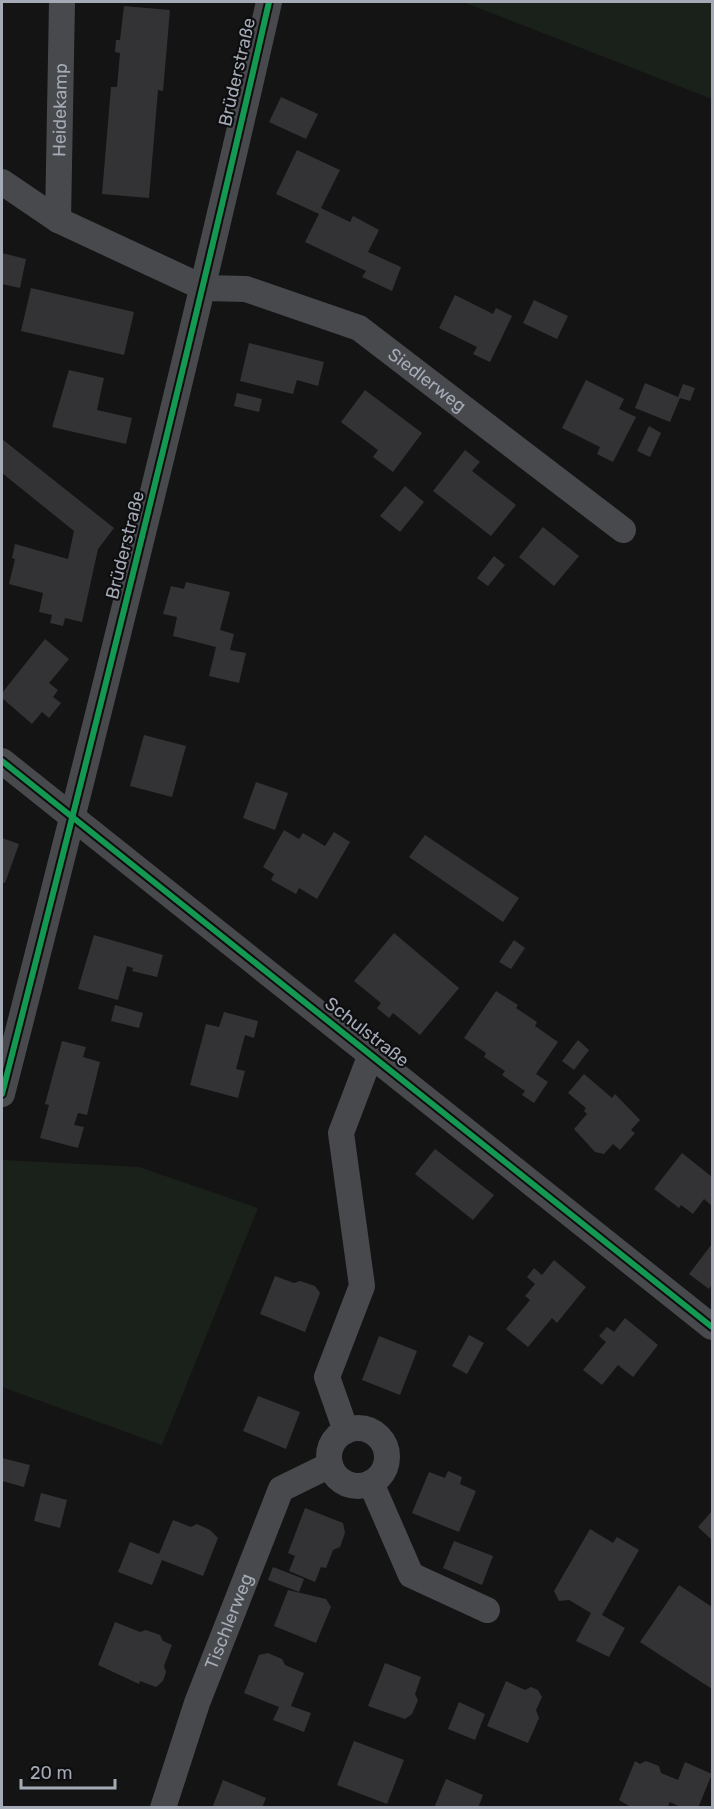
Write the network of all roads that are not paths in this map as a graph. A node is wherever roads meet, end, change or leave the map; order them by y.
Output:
1 (62, 2) edge
2 (269, 2) edge
3 (2, 182) edge
4 (58, 220) junction
5 (204, 288) junction
6 (623, 530) dead end
7 (2, 761) edge
8 (73, 819) junction
9 (371, 1054) junction
10 (2, 1094) edge
11 (712, 1327) edge
12 (346, 1431) junction
13 (330, 1465) junction
14 (371, 1483) junction
15 (487, 1610) dead end
16 (163, 1808) edge

1 - 4 street, Heidekamp
2 - 5 street, Brüderstraße
3 - 4 street
4 - 5 street
5 - 6 street, Siedlerweg
5 - 8 street, Brüderstraße
7 - 8 street, Schulstraße
8 - 9 street, Schulstraße
8 - 10 street, Brüderstraße
9 - 11 street, Schulstraße
9 - 12 street
12 - 13 street
12 - 14 street
13 - 14 street
13 - 16 street, Tischlerweg
14 - 15 street

